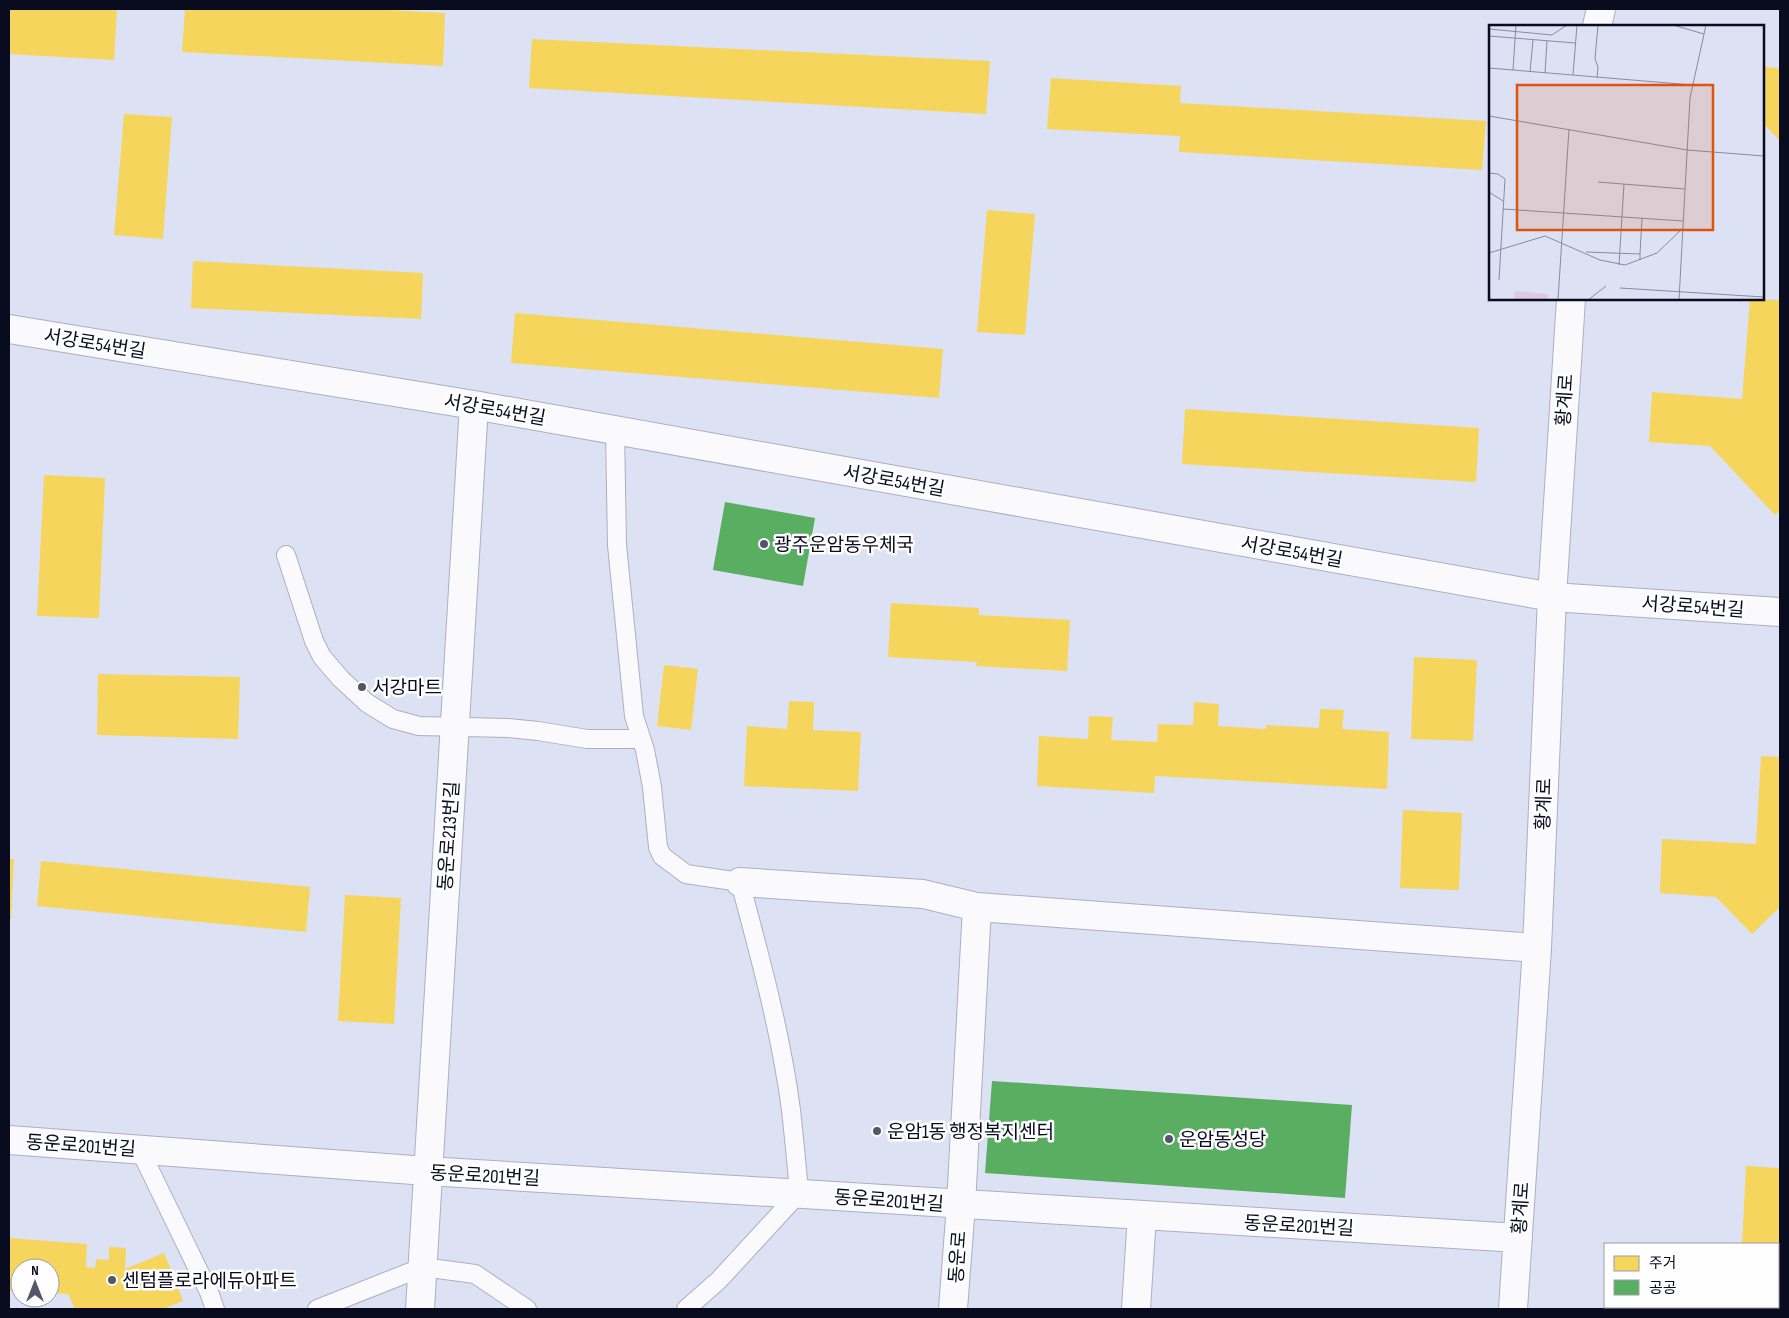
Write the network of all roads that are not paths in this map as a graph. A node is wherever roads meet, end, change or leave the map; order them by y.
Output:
1 (1601, 9) edge
2 (1597, 25) edge
3 (1571, 300) edge
4 (9, 329) edge
5 (474, 405) junction
6 (615, 430) junction
7 (286, 554) dead end
8 (1552, 597) junction
9 (1780, 612) edge
10 (455, 727) junction
11 (641, 739) junction
12 (740, 882) junction
13 (977, 906) junction
14 (1537, 948) junction
15 (9, 1140) edge
16 (140, 1150) junction
17 (427, 1171) junction
18 (799, 1194) junction
19 (961, 1205) junction
20 (1142, 1215) junction
21 (1518, 1238) junction
22 (423, 1267) junction
23 (1512, 1308) edge
24 (215, 1309) edge
25 (317, 1309) edge
26 (420, 1309) edge
27 (527, 1309) edge
28 (686, 1309) edge
29 (953, 1309) edge
30 (1136, 1309) edge

1 - 2 street
3 - 8 street, 황계로
4 - 5 street, 서강로54번길
5 - 6 street, 서강로54번길
5 - 10 street, 동운로213번길
6 - 8 street, 서강로54번길
6 - 11 lane
7 - 10 lane
8 - 9 street, 서강로54번길
8 - 14 street, 황계로
10 - 11 lane
10 - 17 street, 동운로213번길
11 - 12 lane
12 - 13 street
12 - 18 lane
13 - 14 street
13 - 19 street, 동운로201번길
14 - 21 street, 황계로
15 - 16 street, 동운로201번길
16 - 17 street, 동운로201번길
16 - 24 lane
17 - 18 street, 동운로201번길
17 - 22 street, 동운로213번길
18 - 19 street, 동운로201번길
18 - 28 lane
19 - 20 street, 동운로201번길
19 - 29 street, 동운로
20 - 21 street, 동운로201번길
20 - 30 street
21 - 23 street, 황계로
22 - 25 lane
22 - 26 street, 동운로213번길
22 - 27 lane

